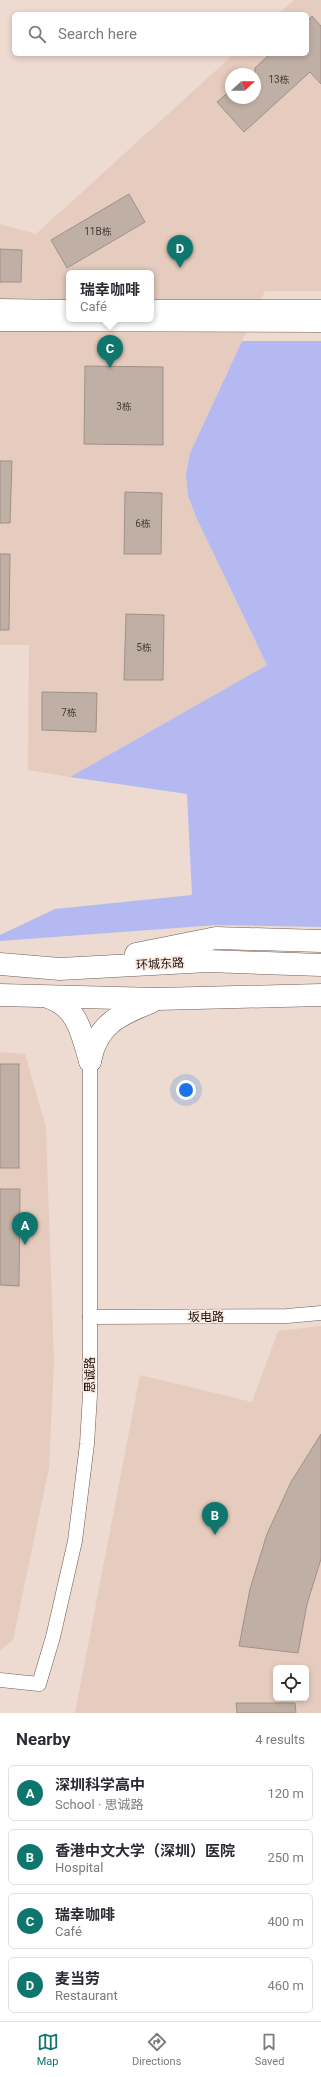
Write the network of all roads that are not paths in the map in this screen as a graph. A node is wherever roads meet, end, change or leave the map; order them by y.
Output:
1 (0, 308) edge
2 (66, 308) edge
3 (154, 309) edge
4 (321, 309) edge
5 (0, 322) edge
6 (321, 323) edge
7 (321, 940) edge
8 (0, 964) edge
9 (321, 965) edge
10 (60, 969) junction
11 (0, 995) edge
12 (321, 995) edge
13 (48, 996) junction
14 (157, 999) junction
15 (321, 1006) edge
16 (90, 1062) junction
17 (321, 1313) edge
18 (90, 1317) junction
19 (0, 1680) edge

1 - 2 street
3 - 4 street
5 - 6 street
7 - 10 main road
8 - 10 main road, 环城东路
9 - 10 main road, 环城东路
11 - 13 main road
12 - 14 main road
13 - 14 main road
13 - 16 main road
14 - 15 main road
14 - 16 main road
16 - 18 street, 思诚路
17 - 18 street, 坂电路
18 - 19 street, 思诚路

